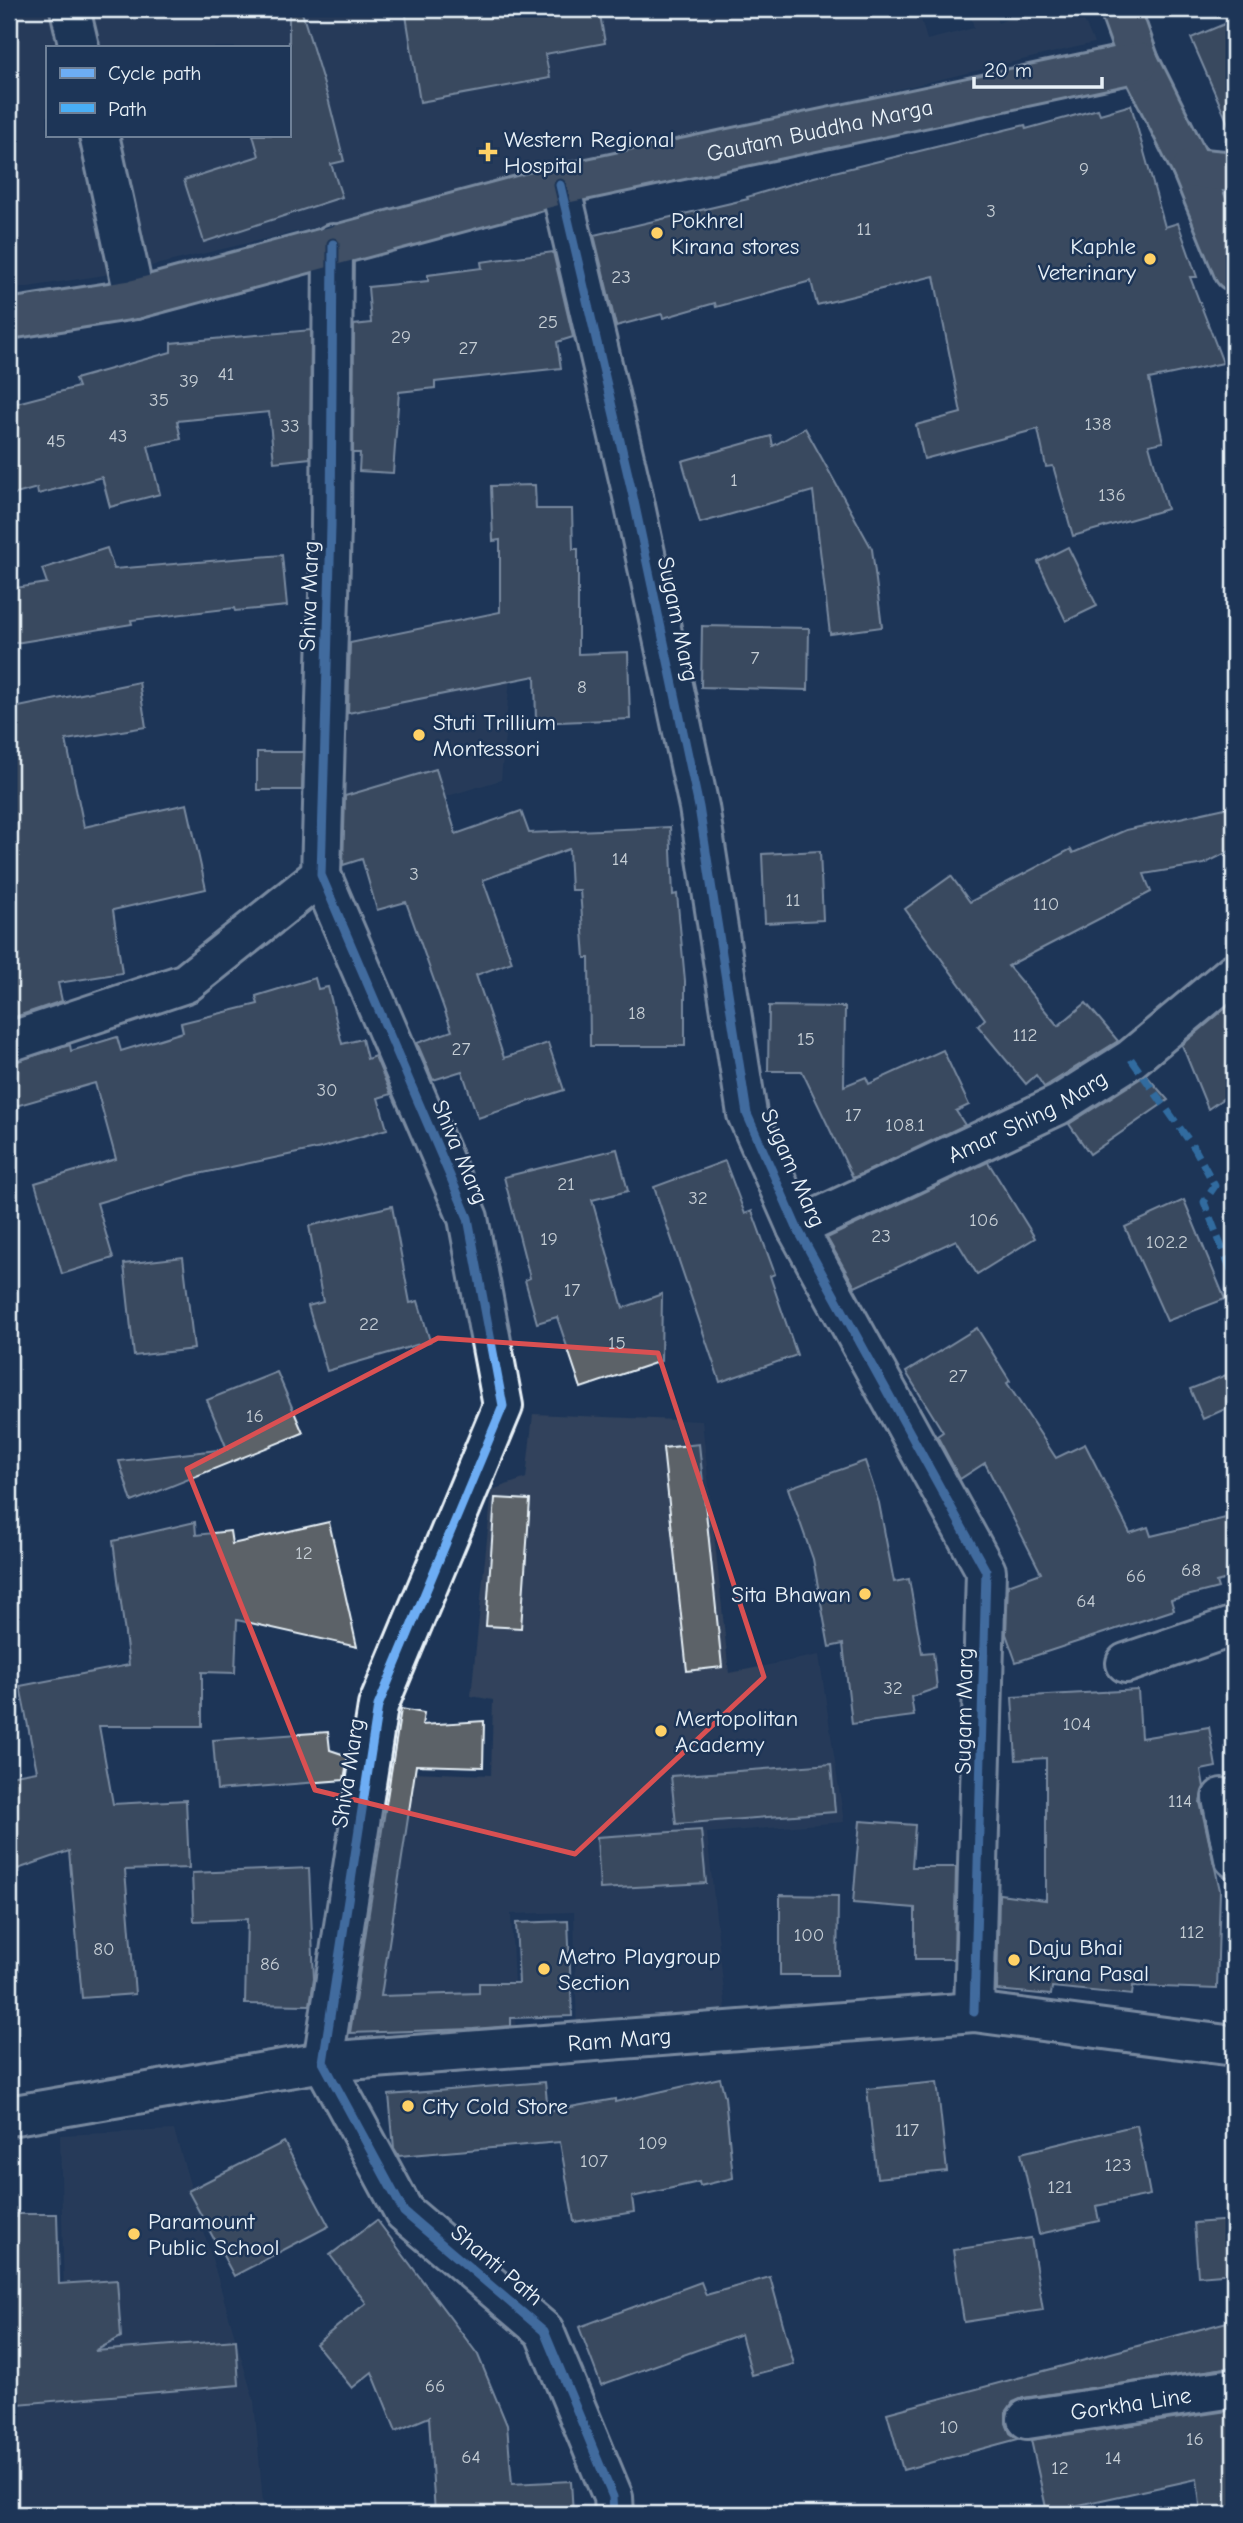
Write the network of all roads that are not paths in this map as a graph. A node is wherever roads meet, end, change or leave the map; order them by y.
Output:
1 (70, 9) edge
2 (1120, 9) edge
3 (79, 46) edge
4 (1139, 62) junction
5 (99, 136) edge
6 (1192, 168) junction
7 (1234, 172) edge
8 (560, 185) junction
9 (333, 244) junction
10 (1234, 271) edge
11 (135, 299) junction
12 (9, 319) edge
13 (321, 875) junction
14 (1234, 973) edge
15 (9, 1042) edge
16 (797, 1228) junction
17 (1234, 1626) edge
18 (1126, 1663) dead end
19 (1222, 1798) dead end
20 (1234, 1858) edge
21 (974, 2012) junction
22 (1233, 2040) edge
23 (323, 2062) junction
24 (9, 2116) edge
25 (1234, 2388) edge
26 (1027, 2418) dead end
27 (614, 2514) edge

1 - 3 street
2 - 4 main road
4 - 6 main road
4 - 8 main road, Gautam Buddha Marga
5 - 11 street
6 - 7 main road
6 - 10 main road
8 - 9 main road, Gautam Buddha Marga
8 - 16 street, Sugam Marg
9 - 11 main road, Gautam Buddha Marga
9 - 13 street, Shiva Marg
11 - 12 main road, Gautam Buddha Marga
13 - 15 street
13 - 23 street, Shiva Marg
14 - 16 street, Amar Shing Marg
16 - 21 street, Sugam Marg
17 - 18 street
19 - 20 street
21 - 22 street, Ram Marg
21 - 23 street, Ram Marg
23 - 24 street, Ram Marg
23 - 27 street, Shanti Path
25 - 26 street, Gorkha Line

